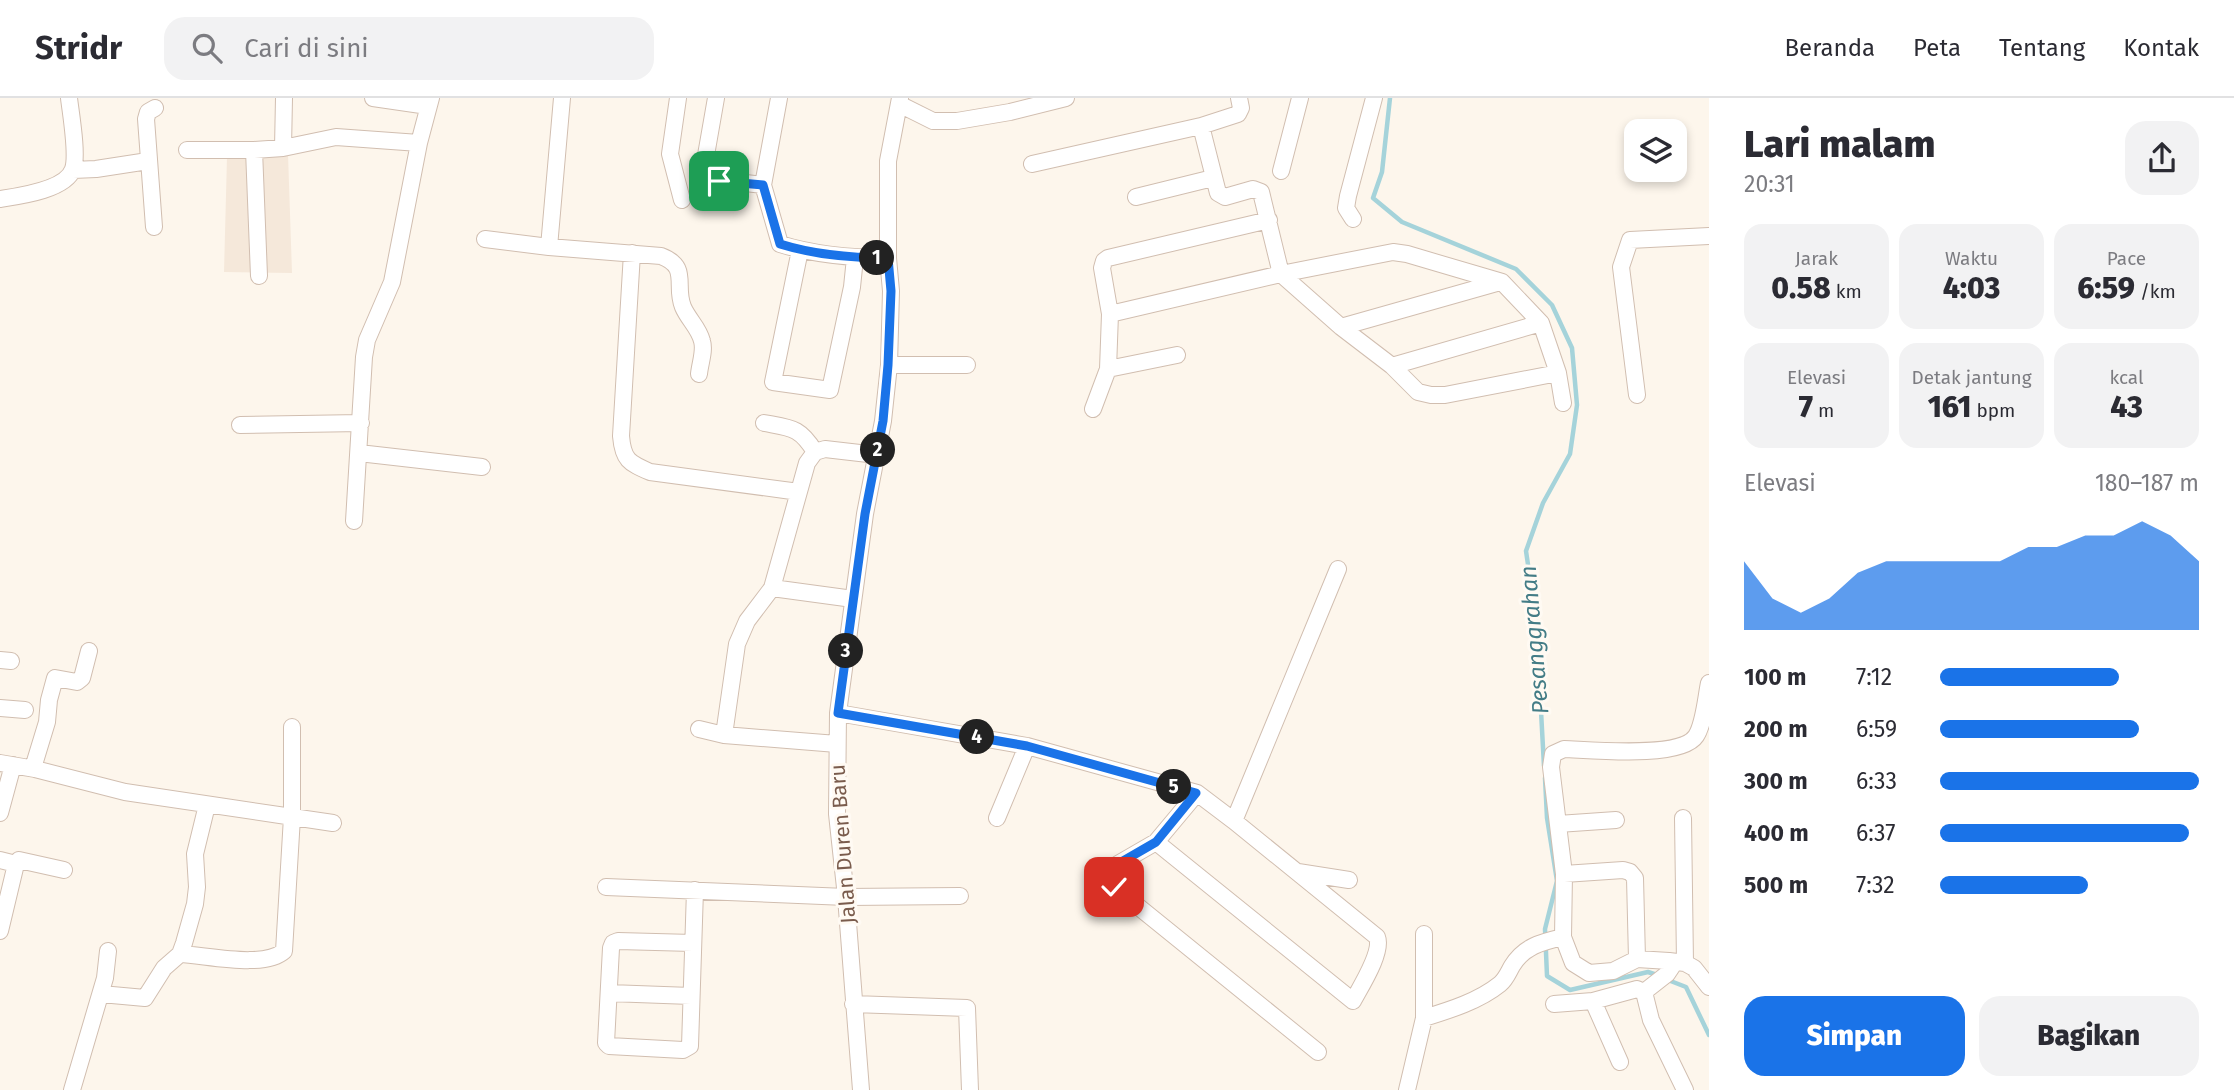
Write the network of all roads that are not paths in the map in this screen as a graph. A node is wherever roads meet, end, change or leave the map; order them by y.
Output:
1 (69, 98) edge
2 (284, 98) edge
3 (373, 98) edge
4 (562, 98) edge
5 (678, 98) edge
6 (716, 98) edge
7 (779, 98) edge
8 (1066, 98) edge
9 (1239, 98) edge
10 (1300, 98) edge
11 (1374, 98) edge
12 (899, 101) edge
13 (430, 102) edge
14 (155, 108) dead end
15 (1201, 125) junction
16 (419, 143) junction
17 (282, 148) junction
18 (187, 150) dead end
19 (254, 150) junction
20 (148, 161) junction
21 (1032, 164) dead end
22 (72, 170) junction
23 (1281, 171) dead end
24 (1213, 178) junction
25 (763, 185) junction
26 (1136, 197) dead end
27 (0, 199) edge
28 (682, 200) dead end
29 (1353, 219) dead end
30 (1269, 220) junction
31 (154, 227) dead end
32 (1709, 236) edge
33 (485, 239) dead end
34 (549, 247) junction
35 (800, 250) junction
36 (632, 253) junction
37 (855, 258) junction
38 (888, 258) junction
39 (1282, 274) junction
40 (259, 276) dead end
41 (1502, 282) junction
42 (1110, 314) junction
43 (1541, 323) junction
44 (1341, 327) junction
45 (1177, 355) dead end
46 (888, 365) junction
47 (967, 365) dead end
48 (1392, 366) junction
49 (1108, 369) junction
50 (1558, 373) junction
51 (699, 374) dead end
52 (1637, 395) dead end
53 (1563, 403) dead end
54 (1093, 409) dead end
55 (361, 423) junction
56 (764, 423) dead end
57 (240, 425) dead end
58 (815, 452) junction
59 (359, 453) junction
60 (877, 455) junction
61 (482, 467) dead end
62 (799, 492) junction
63 (354, 522) dead end
64 (1338, 569) dead end
65 (772, 588) junction
66 (853, 598) junction
67 (89, 651) dead end
68 (1709, 683) edge
69 (0, 708) edge
70 (25, 710) dead end
71 (838, 713) junction
72 (292, 727) dead end
73 (699, 729) dead end
74 (724, 736) junction
75 (836, 744) junction
76 (1027, 746) junction
77 (7, 764) edge
78 (33, 768) junction
79 (1196, 793) junction
80 (206, 805) junction
81 (0, 813) edge
82 (292, 817) junction
83 (997, 818) dead end
84 (1683, 818) dead end
85 (1616, 820) dead end
86 (1234, 821) junction
87 (333, 823) dead end
88 (1558, 824) junction
89 (1156, 842) junction
90 (8, 862) edge
91 (64, 870) dead end
92 (1296, 872) junction
93 (1564, 874) junction
94 (1349, 880) dead end
95 (606, 887) dead end
96 (695, 890) junction
97 (960, 896) dead end
98 (846, 897) junction
99 (0, 931) edge
100 (1424, 934) dead end
101 (1557, 938) junction
102 (693, 943) junction
103 (108, 951) dead end
104 (180, 954) junction
105 (1637, 959) junction
106 (1676, 967) junction
107 (1709, 987) edge
108 (1644, 992) junction
109 (609, 993) junction
110 (101, 994) junction
111 (691, 996) junction
112 (1593, 1001) junction
113 (853, 1004) junction
114 (1554, 1004) dead end
115 (1424, 1018) junction
116 (1318, 1052) dead end
117 (1620, 1062) dead end
118 (72, 1090) edge
119 (861, 1090) edge
120 (970, 1090) edge
121 (1407, 1090) edge
122 (1685, 1090) edge

1 - 22 street
2 - 17 street
3 - 13 street
4 - 34 street
5 - 28 street
6 - 25 street
7 - 25 street
8 - 12 street
9 - 15 street
10 - 23 street
11 - 29 street
12 - 38 street, Jalan Duren Baru
13 - 16 street
14 - 20 street
15 - 21 street
15 - 24 street
16 - 17 street
16 - 55 street
17 - 19 street
18 - 19 street
19 - 40 street
20 - 22 street
20 - 31 street
22 - 27 street
24 - 26 street
24 - 30 street
25 - 35 street
30 - 39 street
30 - 42 street
32 - 52 street
33 - 34 street
34 - 36 street
35 - 37 street
35 - 37 street
36 - 51 street
36 - 62 street
37 - 38 street
38 - 46 street, Jalan Duren Baru
39 - 41 street
39 - 42 street
39 - 44 street
41 - 43 street
41 - 44 street
42 - 49 street
43 - 48 street
43 - 50 street
44 - 48 street
45 - 49 street
46 - 47 street
46 - 60 street, Jalan Duren Baru
48 - 50 street
49 - 54 street
50 - 53 street
55 - 57 street
55 - 59 street
56 - 58 street
58 - 60 street
58 - 62 street
59 - 61 street
59 - 63 street
60 - 66 street, Jalan Duren Baru
62 - 65 street
64 - 86 street
65 - 66 street
65 - 74 street
66 - 71 street, Jalan Duren Baru
67 - 78 street
68 - 88 street
69 - 70 street
71 - 75 street, Jalan Duren Baru
71 - 76 street
72 - 82 street
73 - 74 street
74 - 75 street
75 - 98 street, Jalan Duren Baru
76 - 79 street
76 - 83 street
77 - 78 street
77 - 81 street
78 - 80 street
79 - 86 street
79 - 89 street
80 - 82 street
80 - 104 street
82 - 87 street
82 - 104 street
84 - 106 street
85 - 88 street
86 - 92 street
88 - 93 street
89 - 92 street
89 - 116 street
90 - 91 street
90 - 99 street
92 - 94 street
93 - 101 street
93 - 105 street
95 - 96 street
96 - 98 street
96 - 102 street
97 - 98 street
98 - 113 street, Jalan Duren Baru
100 - 115 street
101 - 105 street
101 - 115 street
102 - 109 street
102 - 111 street
103 - 110 street
104 - 110 street
105 - 106 street
106 - 107 street
106 - 108 street
108 - 112 street
108 - 122 street
109 - 111 street
109 - 111 street
110 - 118 street
112 - 114 street
112 - 117 street
113 - 119 street, Jalan Duren Baru
113 - 120 street
115 - 121 street

